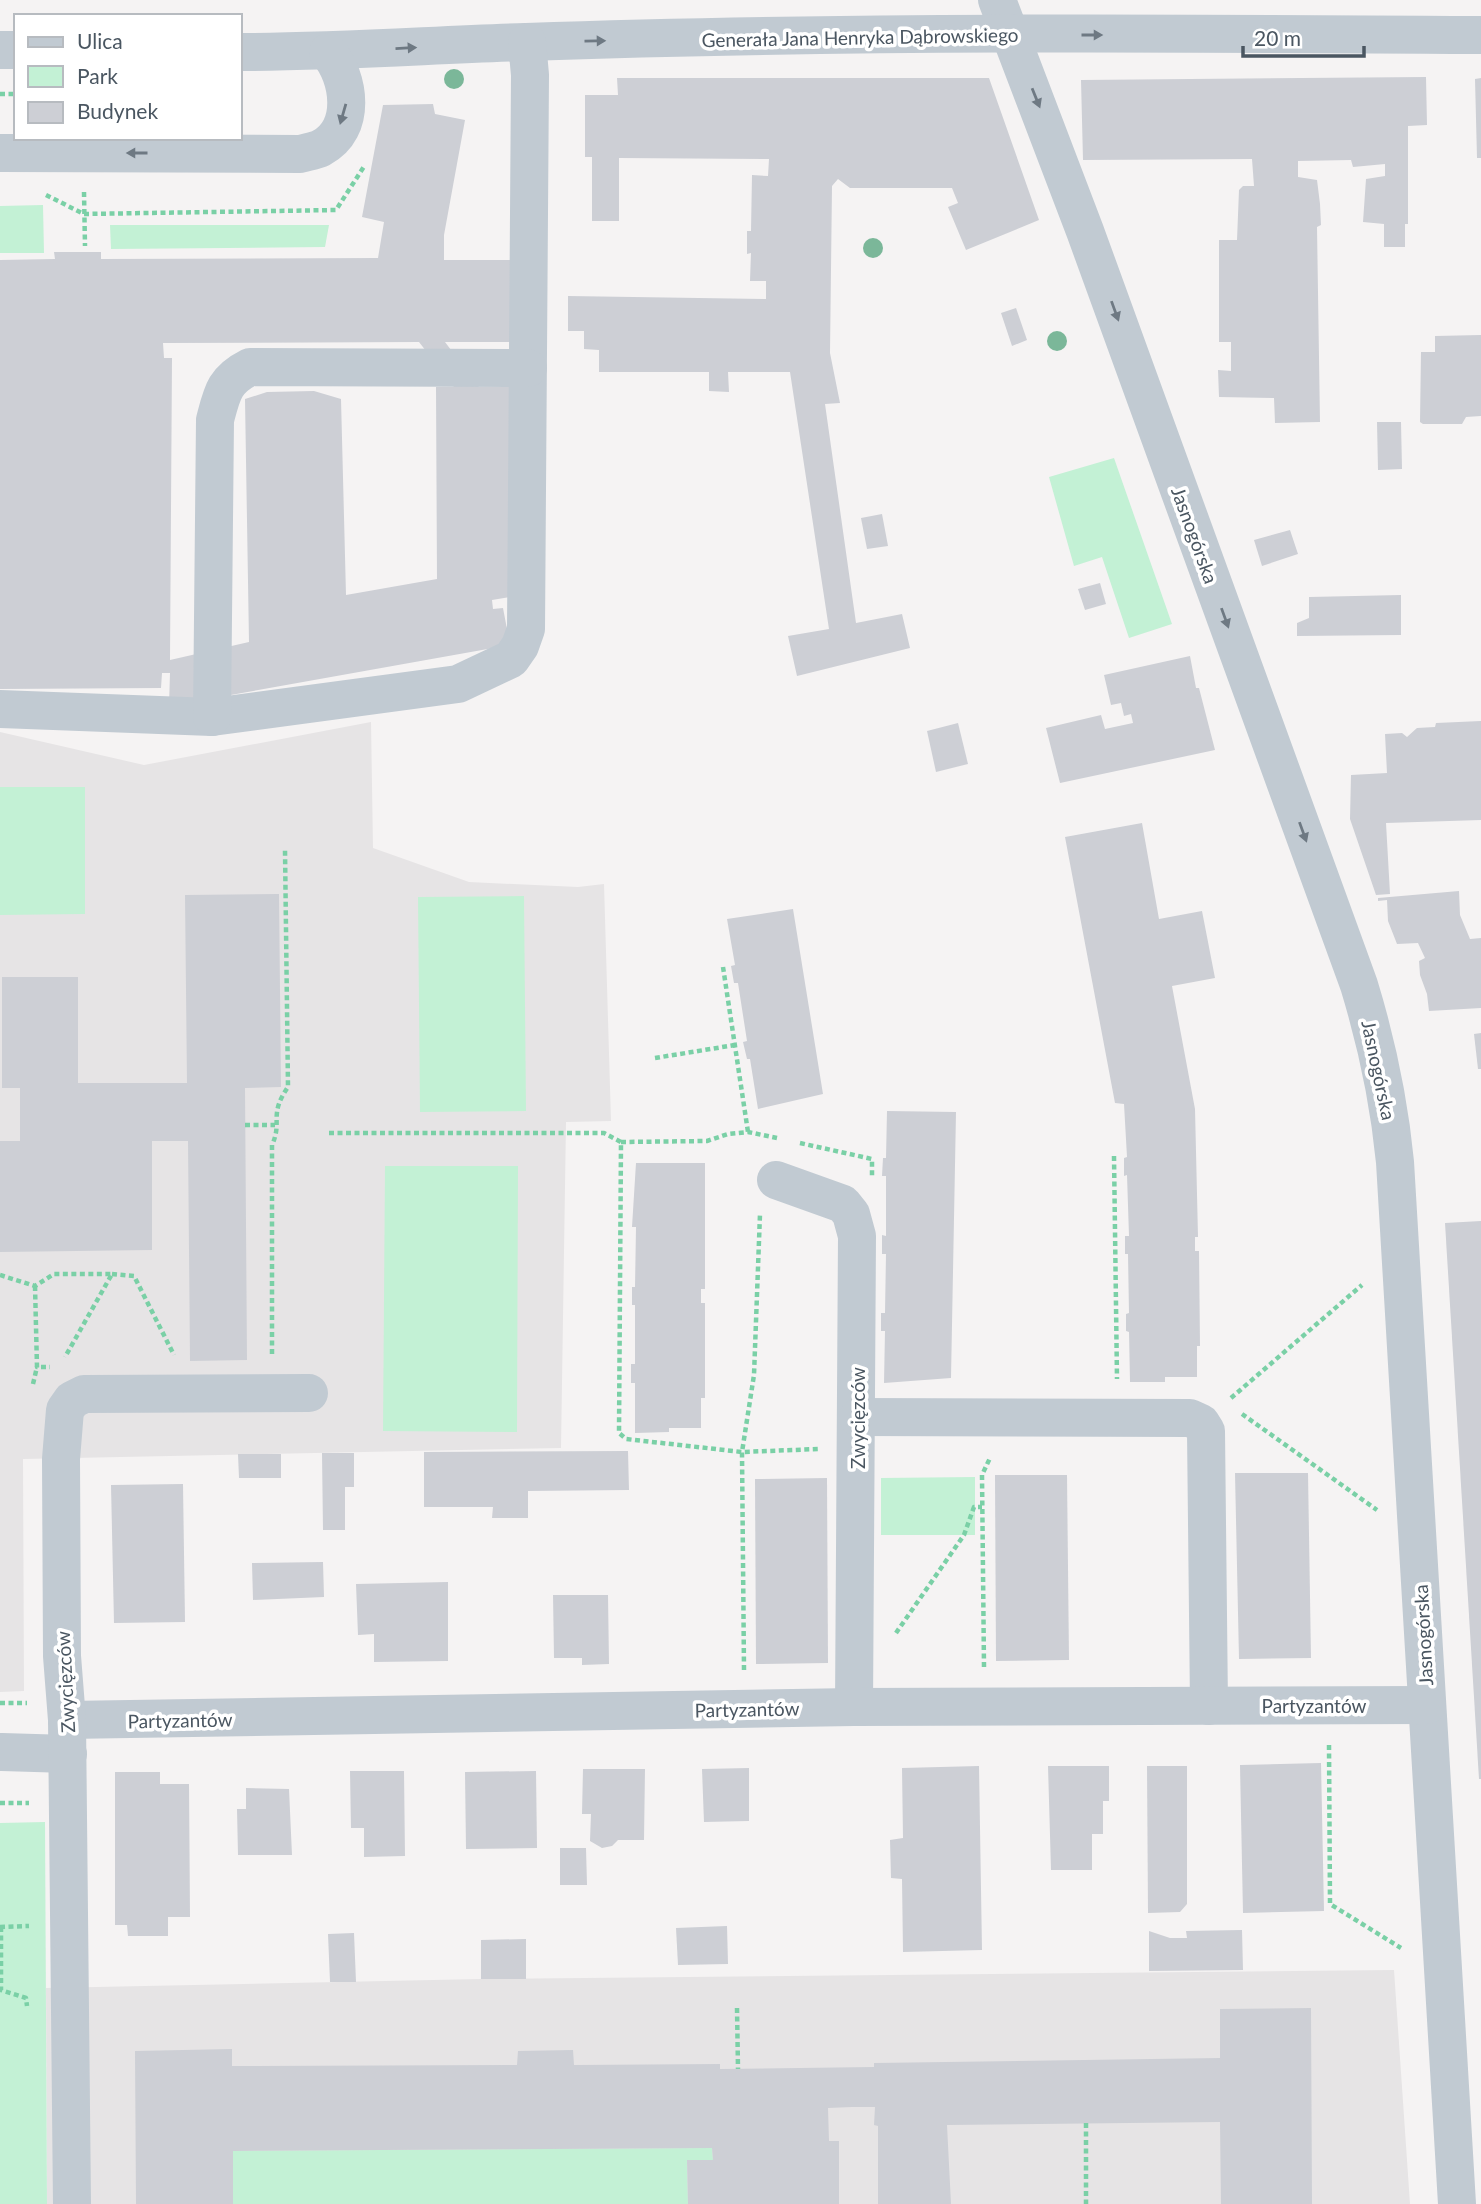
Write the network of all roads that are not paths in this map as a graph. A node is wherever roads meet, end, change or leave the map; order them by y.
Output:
1 (1004, 17) edge
2 (1481, 35) edge
3 (527, 42) junction
4 (242, 52) edge
5 (328, 52) junction
6 (0, 153) edge
7 (528, 368) junction
8 (0, 709) edge
9 (212, 717) junction
10 (768, 1196) road end
11 (309, 1393) dead end
12 (858, 1432) junction
13 (1427, 1705) junction
14 (1209, 1706) junction
15 (855, 1707) junction
16 (68, 1737) junction
17 (2, 1752) dead end
18 (1465, 2195) edge
19 (72, 2204) edge

1 -> 2 street, Generała Jana Henryka Dąbrowskiego
3 -> 1 street, Generała Jana Henryka Dąbrowskiego
1 -> 13 street, Jasnogórska
5 -> 3 street, Generała Jana Henryka Dąbrowskiego
3 - 7 street
4 - 5 street, Generała Jana Henryka Dąbrowskiego
5 -> 6 street
7 - 9 street
7 - 9 street
8 - 9 street
10 - 12 street, Zwycięzców
11 - 16 street, Zwycięzców
12 - 14 street
12 - 15 street, Zwycięzców
13 - 14 street, Partyzantów
13 - 18 street, Jasnogórska
14 - 15 street, Partyzantów
15 - 16 street, Partyzantów
16 - 17 street, Partyzantów
16 - 19 street, Zwycięzców

